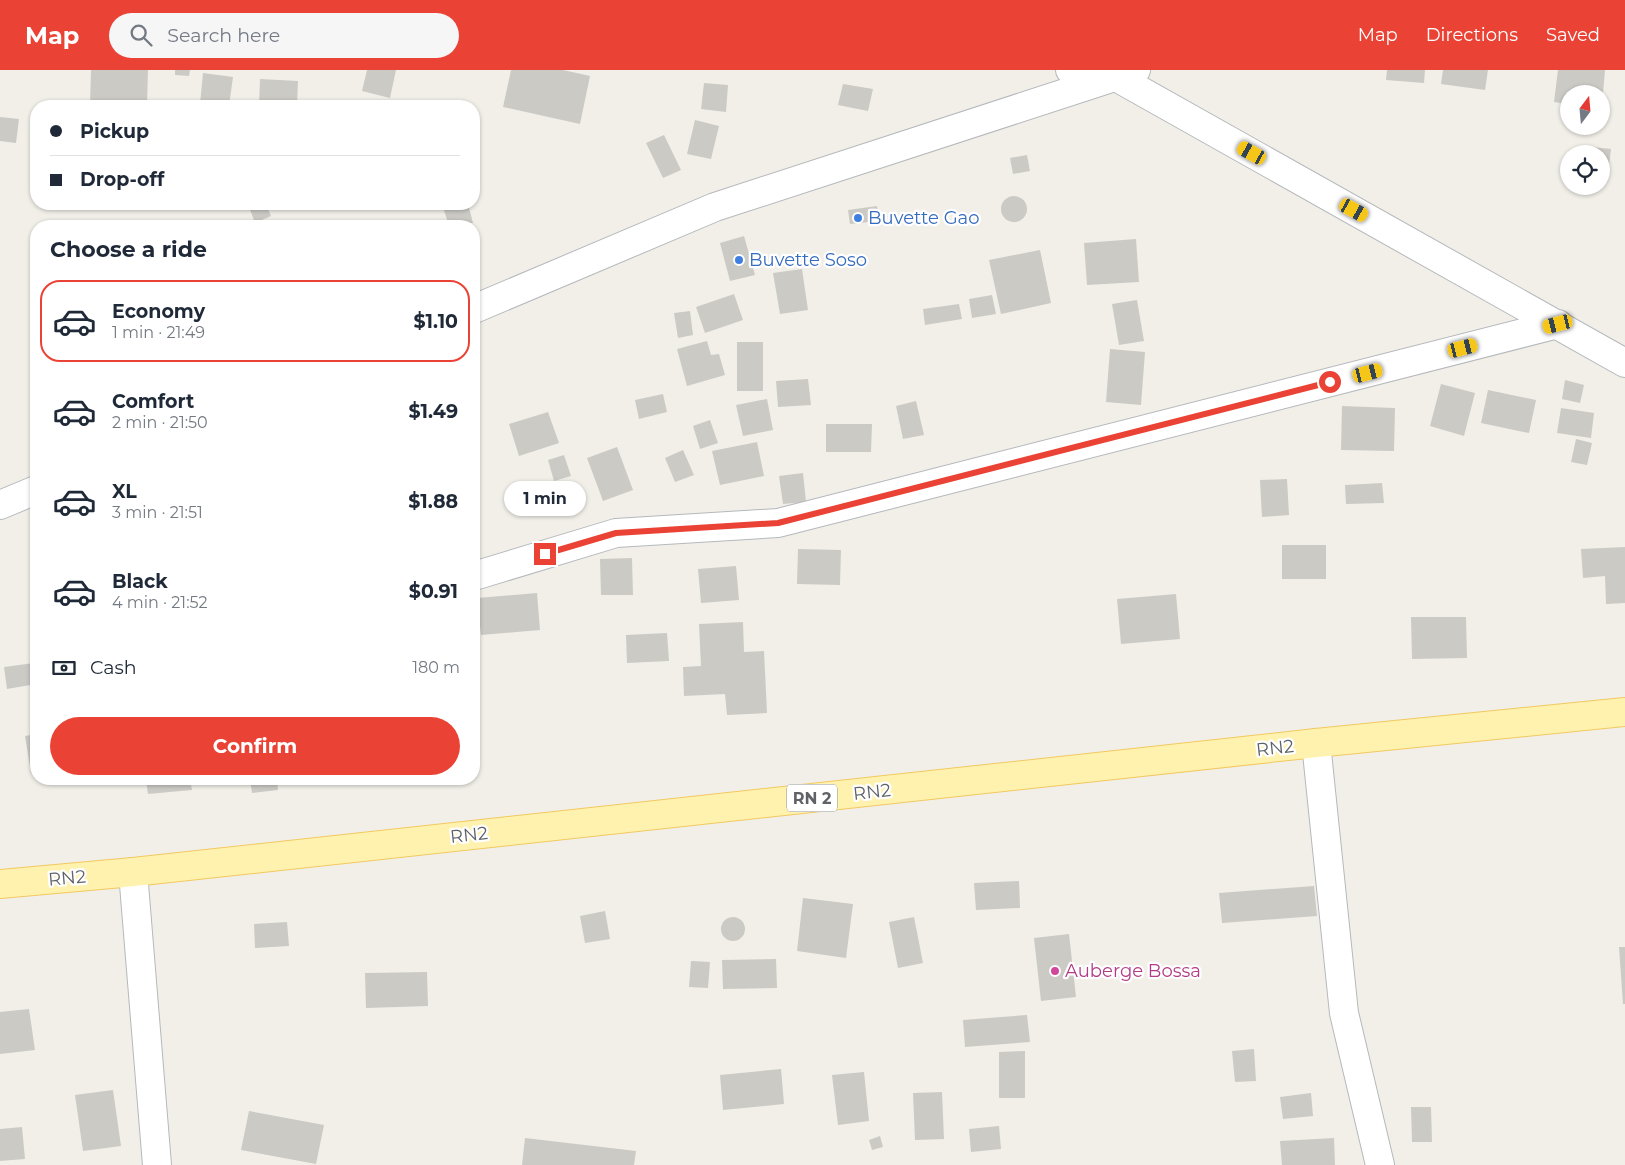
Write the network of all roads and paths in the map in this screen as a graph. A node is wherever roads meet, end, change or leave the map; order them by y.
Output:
1 (1070, 70) edge
2 (1126, 74) edge
3 (480, 306) edge
4 (1558, 324) junction
5 (1625, 363) edge
6 (30, 492) edge
7 (0, 505) edge
8 (480, 574) edge
9 (1625, 712) edge
10 (1316, 743) junction
11 (133, 872) junction
12 (0, 884) edge
13 (157, 1165) edge
14 (1380, 1165) edge

1 - 2 street
2 - 3 street
2 - 4 street
4 - 5 street
4 - 8 street
6 - 7 street
9 - 10 main road, RN2 / RN 2
10 - 11 main road, RN2 / RN 2
10 - 14 street
11 - 12 main road, RN2 / RN 2
11 - 13 street

